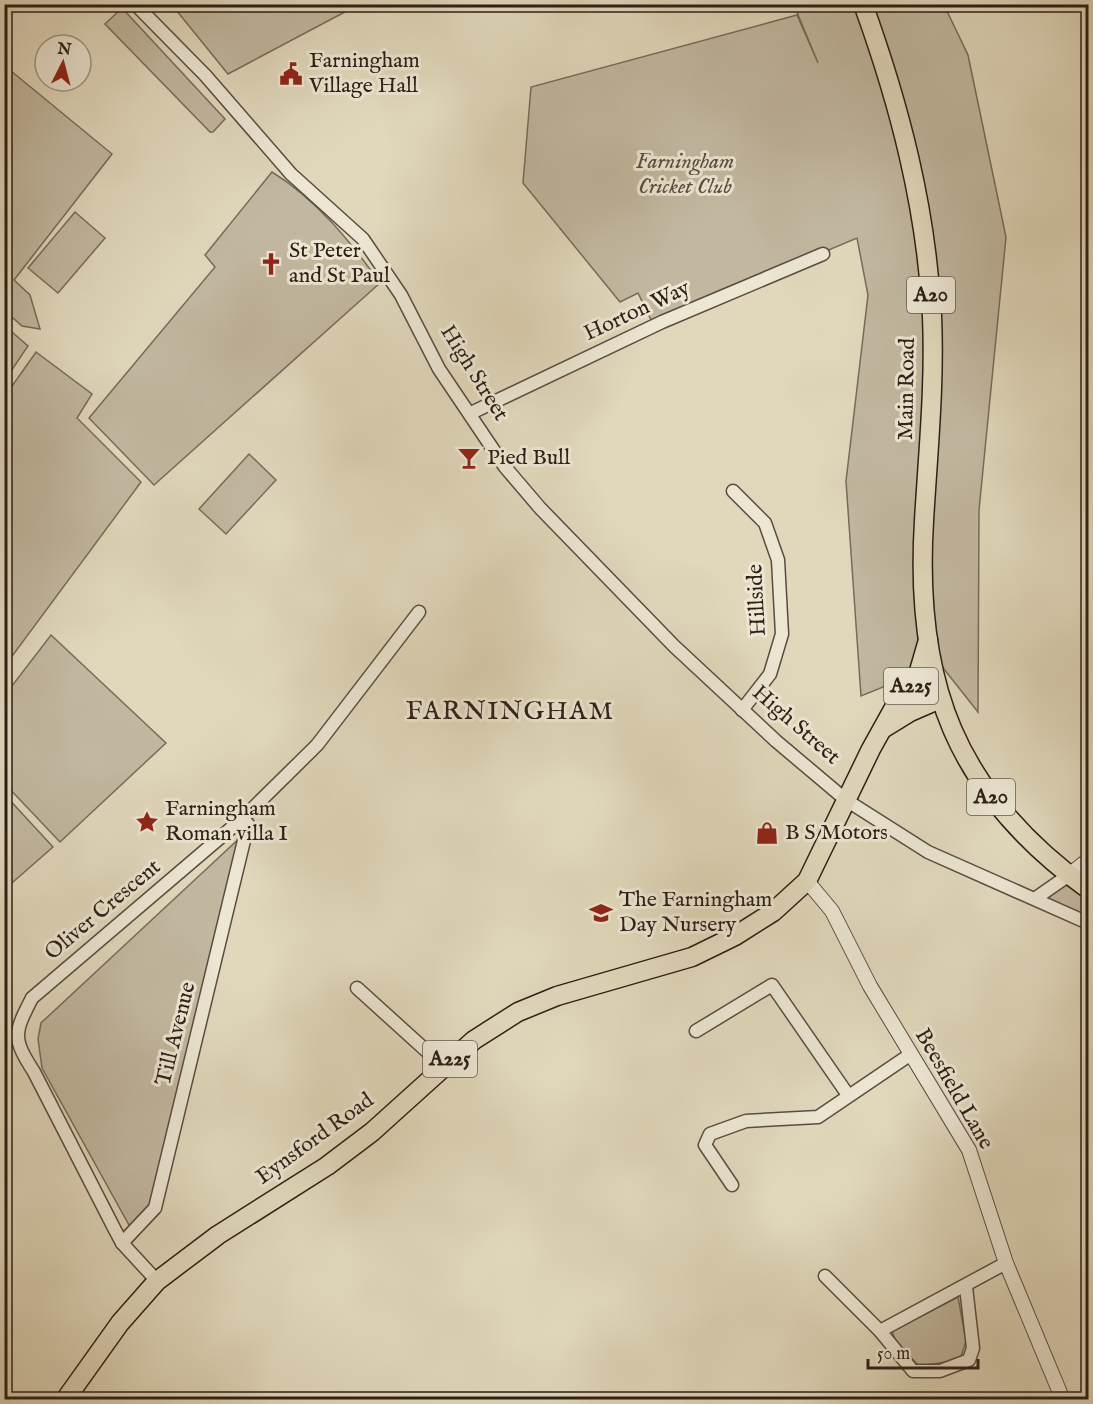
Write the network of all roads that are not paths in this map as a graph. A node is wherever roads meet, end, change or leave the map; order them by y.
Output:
1 (135, 4) edge
2 (863, 4) edge
3 (823, 254) dead end
4 (471, 413) junction
5 (733, 491) dead end
6 (420, 612) dead end
7 (928, 640) junction
8 (940, 699) junction
9 (742, 710) junction
10 (884, 728) junction
11 (846, 800) junction
12 (248, 824) dead end
13 (1089, 860) edge
14 (1070, 875) junction
15 (807, 881) junction
16 (1089, 889) edge
17 (1036, 897) junction
18 (1089, 922) edge
19 (357, 988) dead end
20 (696, 1031) dead end
21 (911, 1054) junction
22 (442, 1065) junction
23 (848, 1095) junction
24 (732, 1185) dead end
25 (122, 1243) junction
26 (1006, 1263) junction
27 (825, 1276) dead end
28 (157, 1281) junction
29 (966, 1287) junction
30 (880, 1331) junction
31 (65, 1400) edge
32 (1063, 1400) edge

1 - 4 street, High Street
2 - 7 main road, Main Road / A20
3 - 4 street, Horton Way
4 - 9 street, High Street
5 - 9 street, Hillside
6 - 25 street, Oliver Crescent
7 - 8 main road, A20
7 - 10 main road, Eynsford Road / A225
8 - 10 main road, A225
8 - 14 main road, A20
9 - 11 street, High Street
10 - 11 main road, Eynsford Road / A225
11 - 15 main road, Eynsford Road / A225
11 - 17 street, High Street
12 - 25 street, Till Avenue
13 - 14 street
14 - 16 main road, A20
14 - 17 street
15 - 21 street, Beesfield Lane
15 - 22 main road, Eynsford Road / A225
17 - 18 street, High Street
19 - 22 street
20 - 23 street
21 - 23 street
21 - 26 street, Beesfield Lane
22 - 28 main road, Eynsford Road / A225
23 - 24 street
25 - 28 street, Oliver Crescent
26 - 29 street
26 - 32 street, Beesfield Lane
27 - 30 street
28 - 31 main road, Eynsford Road / A225
29 - 30 street
29 - 30 street

